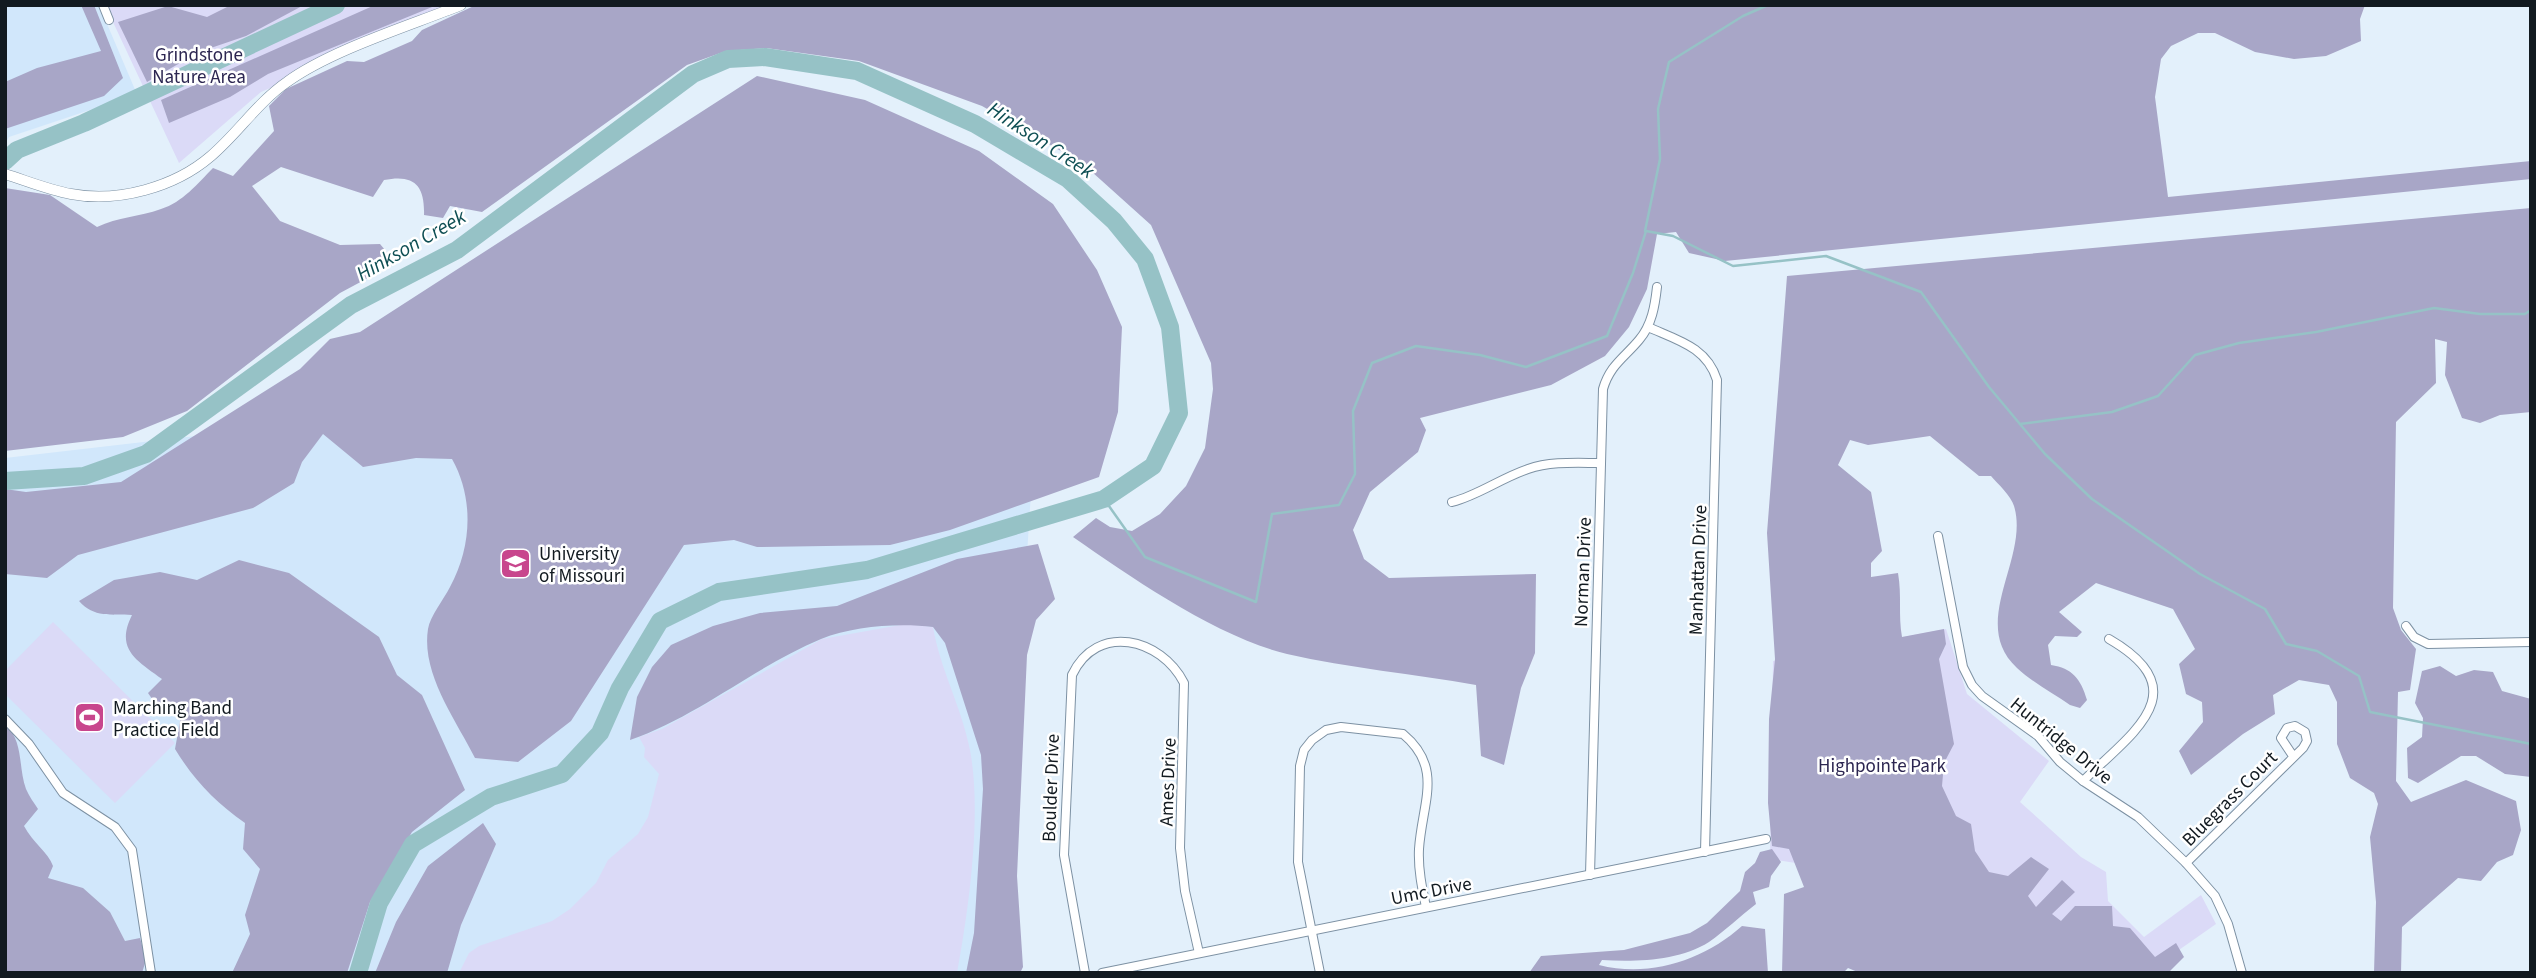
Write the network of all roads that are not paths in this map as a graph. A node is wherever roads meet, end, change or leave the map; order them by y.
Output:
1 (103, 5) edge
2 (461, 5) edge
3 (109, 20) dead end
4 (5, 174) edge
5 (1657, 287) dead end
6 (1648, 327) junction
7 (1601, 463) junction
8 (1452, 502) dead end
9 (1938, 537) dead end
10 (2406, 626) dead end
11 (2109, 639) dead end
12 (1128, 642) joint
13 (2531, 642) edge
14 (5, 719) edge
15 (2294, 756) dead end
16 (2083, 781) junction
17 (1766, 839) dead end
18 (1704, 852) junction
19 (2186, 863) junction
20 (1590, 874) junction
21 (1426, 907) junction
22 (1312, 930) junction
23 (1199, 953) junction
24 (151, 973) edge
25 (1084, 973) edge
26 (1102, 973) edge
27 (1320, 973) edge
28 (2242, 973) edge

1 - 3 street
2 - 4 street
5 - 6 street, Norman Drive
6 - 7 street, Norman Drive
6 - 18 street, Manhattan Drive
7 - 8 street
7 - 20 street, Norman Drive
9 - 16 street, Huntridge Drive
10 - 13 street
11 - 16 street
12 - 23 street, Ames Drive
12 - 25 street, Boulder Drive
14 - 24 street
15 - 19 street, Bluegrass Court
16 - 19 street, Huntridge Drive
17 - 18 street, Umc Drive
18 - 20 street, Umc Drive
19 - 28 street, Huntridge Drive
20 - 21 street, Umc Drive
21 - 22 street, Umc Drive
21 - 22 street
22 - 23 street, Umc Drive
22 - 27 street
23 - 26 street, Umc Drive

